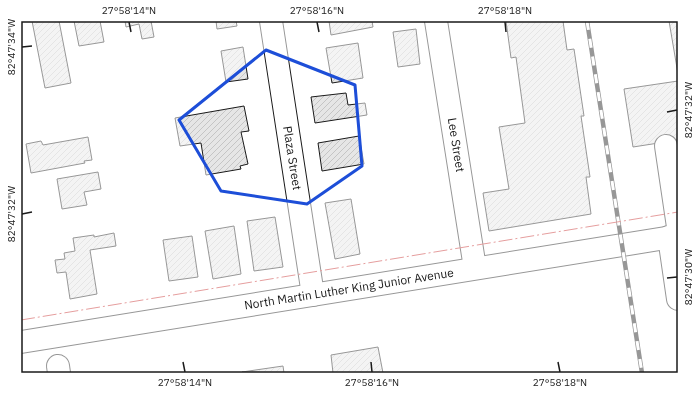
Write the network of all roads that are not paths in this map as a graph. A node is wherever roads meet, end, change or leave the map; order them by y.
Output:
1 (271, 21) edge
2 (442, 22) edge
3 (666, 146) dead end
4 (675, 191) edge
5 (675, 233) edge
6 (476, 268) junction
7 (312, 294) junction
8 (678, 299) edge
9 (21, 342) edge

1 - 7 street, Plaza Street
2 - 6 street, Lee Street
3 - 4 street
4 - 5 street
5 - 6 street, North Martin Luther King Junior Avenue
5 - 8 street
6 - 7 street, North Martin Luther King Junior Avenue
7 - 9 street, North Martin Luther King Junior Avenue

